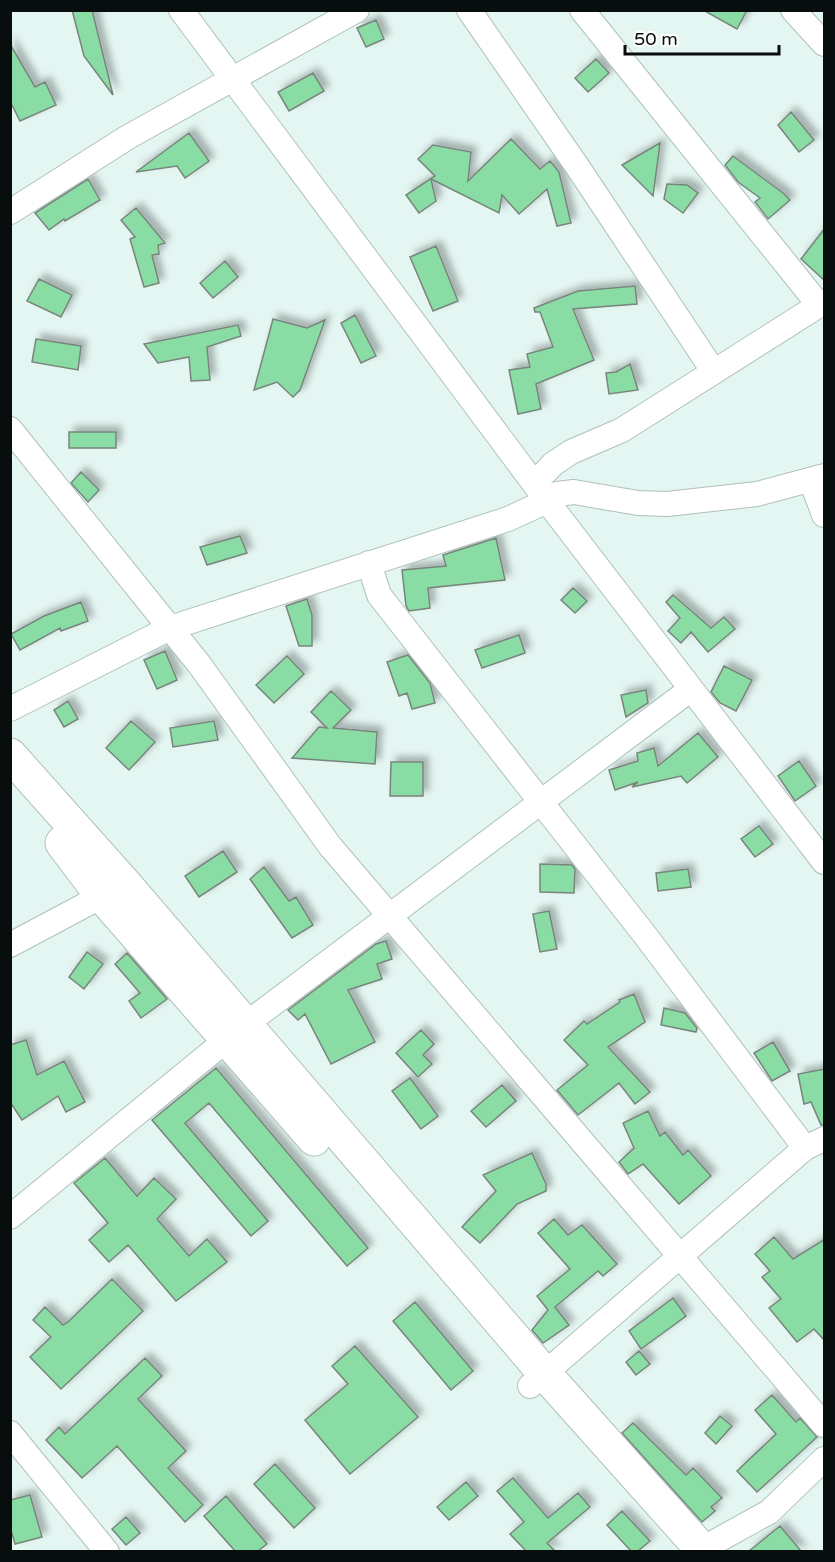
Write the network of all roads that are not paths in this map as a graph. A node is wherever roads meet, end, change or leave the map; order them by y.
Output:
1 (181, 10) edge
2 (357, 10) edge
3 (469, 10) edge
4 (582, 10) edge
5 (793, 10) edge
6 (825, 44) edge
7 (232, 79) junction
8 (10, 212) edge
9 (822, 304) edge
10 (714, 372) junction
11 (10, 429) edge
12 (818, 478) edge
13 (541, 492) junction
14 (825, 515) edge
15 (369, 563) junction
16 (170, 628) junction
17 (691, 689) junction
18 (10, 709) edge
19 (10, 755) edge
20 (10, 774) edge
21 (541, 801) junction
22 (825, 862) edge
23 (102, 896) junction
24 (390, 915) junction
25 (10, 945) edge
26 (237, 1032) junction
27 (815, 1143) edge
28 (10, 1216) edge
29 (681, 1256) junction
30 (538, 1380) junction
31 (825, 1425) edge
32 (10, 1433) edge
33 (825, 1459) edge
34 (107, 1551) edge
35 (694, 1551) edge

1 - 7 street
2 - 7 street
3 - 10 street
4 - 9 street
5 - 6 street
7 - 8 street
7 - 13 street
9 - 10 street
10 - 13 street
11 - 16 street
12 - 13 street
12 - 14 street
13 - 15 street
13 - 17 street
15 - 16 street
15 - 21 street
16 - 18 street
16 - 24 street
17 - 21 street
17 - 22 street
19 - 26 street
20 - 23 street
21 - 24 street
21 - 27 street
23 - 25 street
23 - 26 street
24 - 26 street
24 - 29 street
26 - 28 street
26 - 30 street
27 - 29 street
29 - 30 street
29 - 31 street
30 - 35 street
32 - 34 street
33 - 35 street

